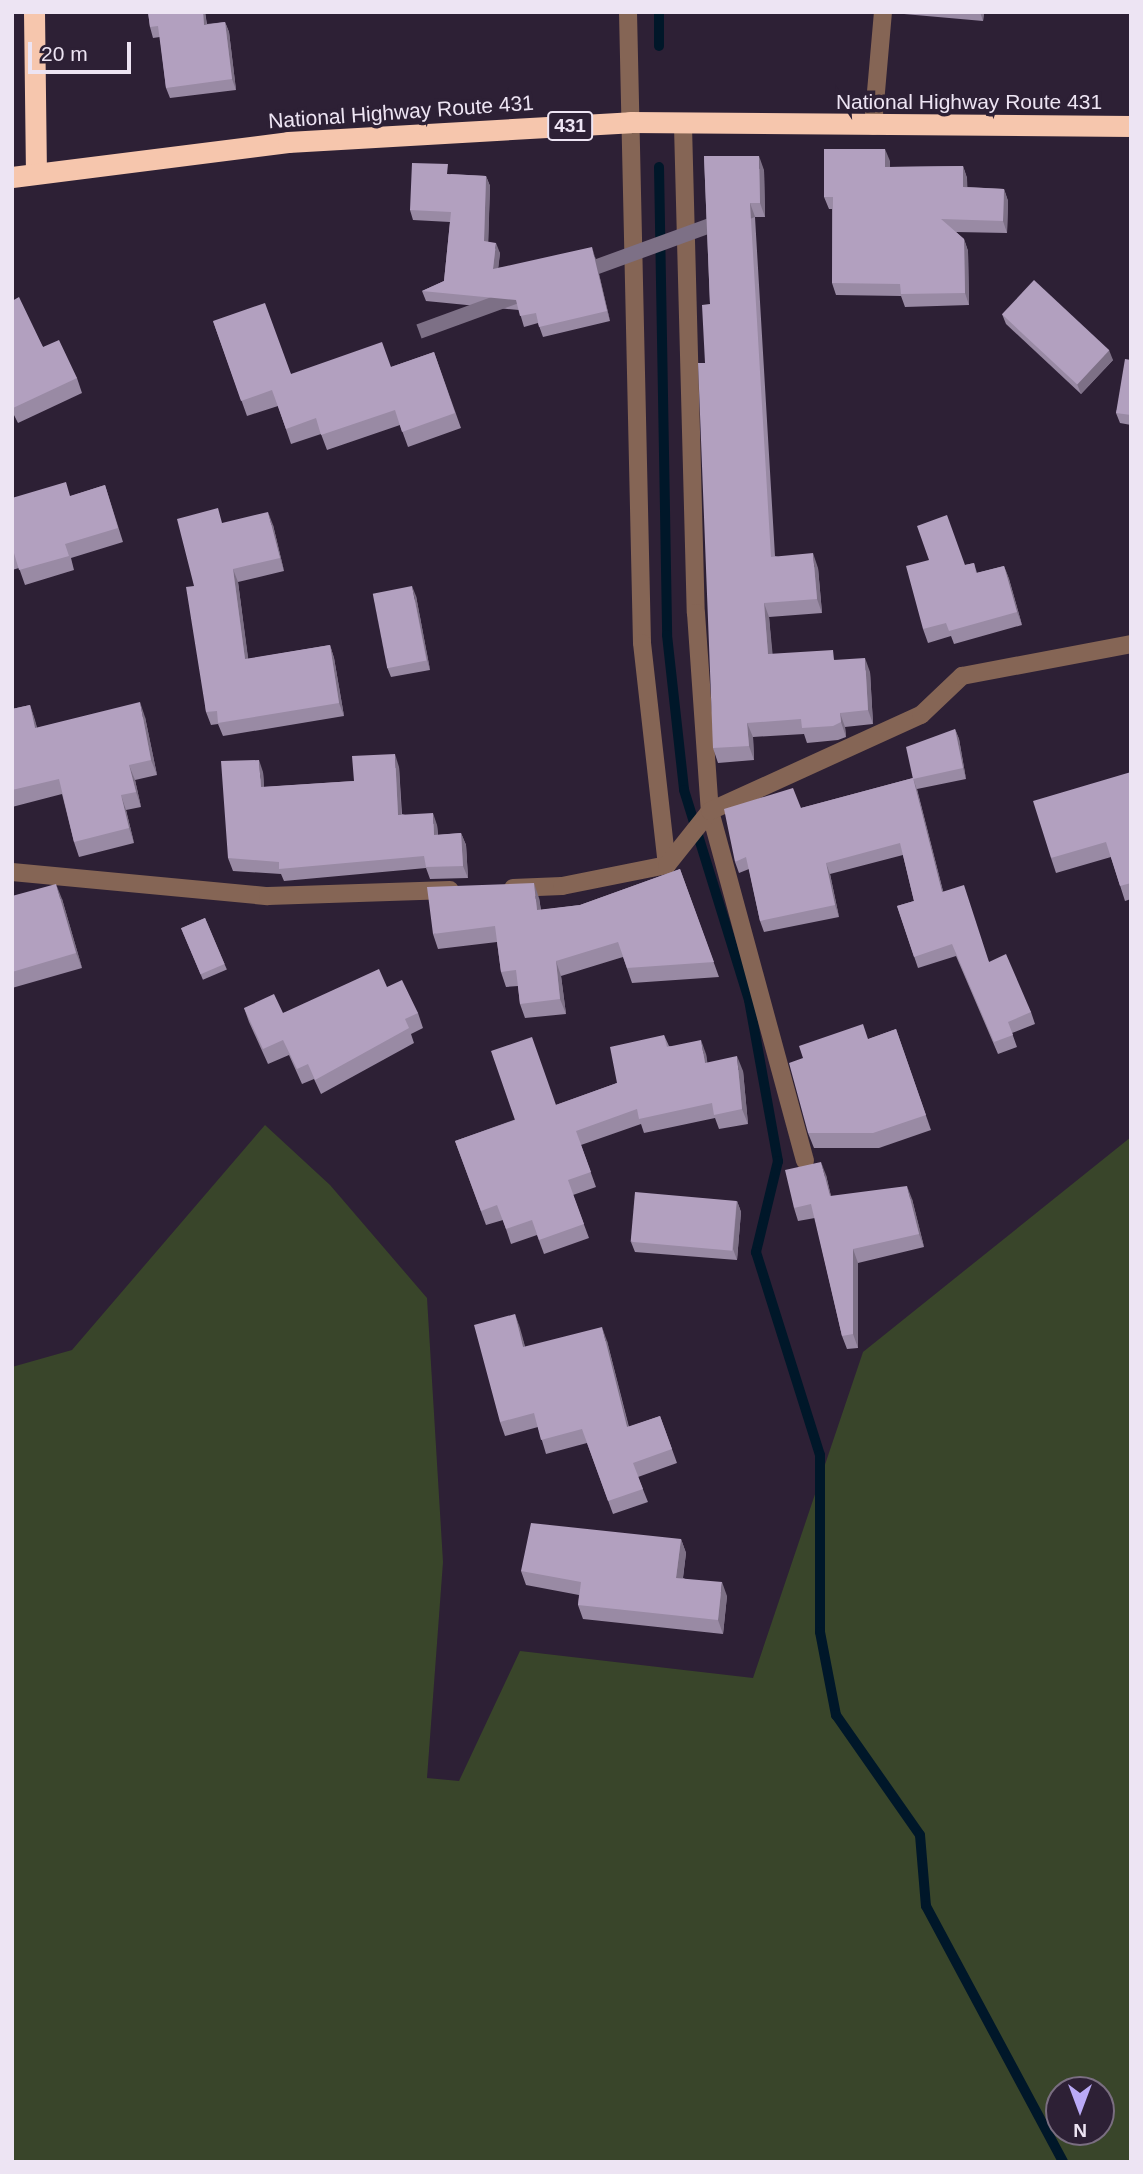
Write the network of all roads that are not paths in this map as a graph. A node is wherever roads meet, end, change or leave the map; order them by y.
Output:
1 (34, 12) edge
2 (628, 12) edge
3 (883, 12) edge
4 (629, 122) junction
5 (683, 125) junction
6 (873, 126) junction
7 (1131, 126) edge
8 (36, 172) junction
9 (12, 177) edge
10 (1131, 644) edge
11 (710, 811) junction
12 (667, 865) junction
13 (12, 872) edge
14 (492, 888) edge
15 (464, 889) edge
16 (804, 1160) dead end

1 - 8 highway
2 - 4 street
3 - 6 street
4 - 5 highway, National Highway Route 431 / 431
4 - 8 highway, National Highway Route 431 / 431
4 - 12 street
5 - 6 highway, National Highway Route 431 / 431
5 - 11 street
6 - 7 highway, National Highway Route 431 / 431
8 - 9 highway, National Highway Route 431 / 431
10 - 11 street
11 - 12 street
11 - 16 street
12 - 14 street
13 - 15 street

